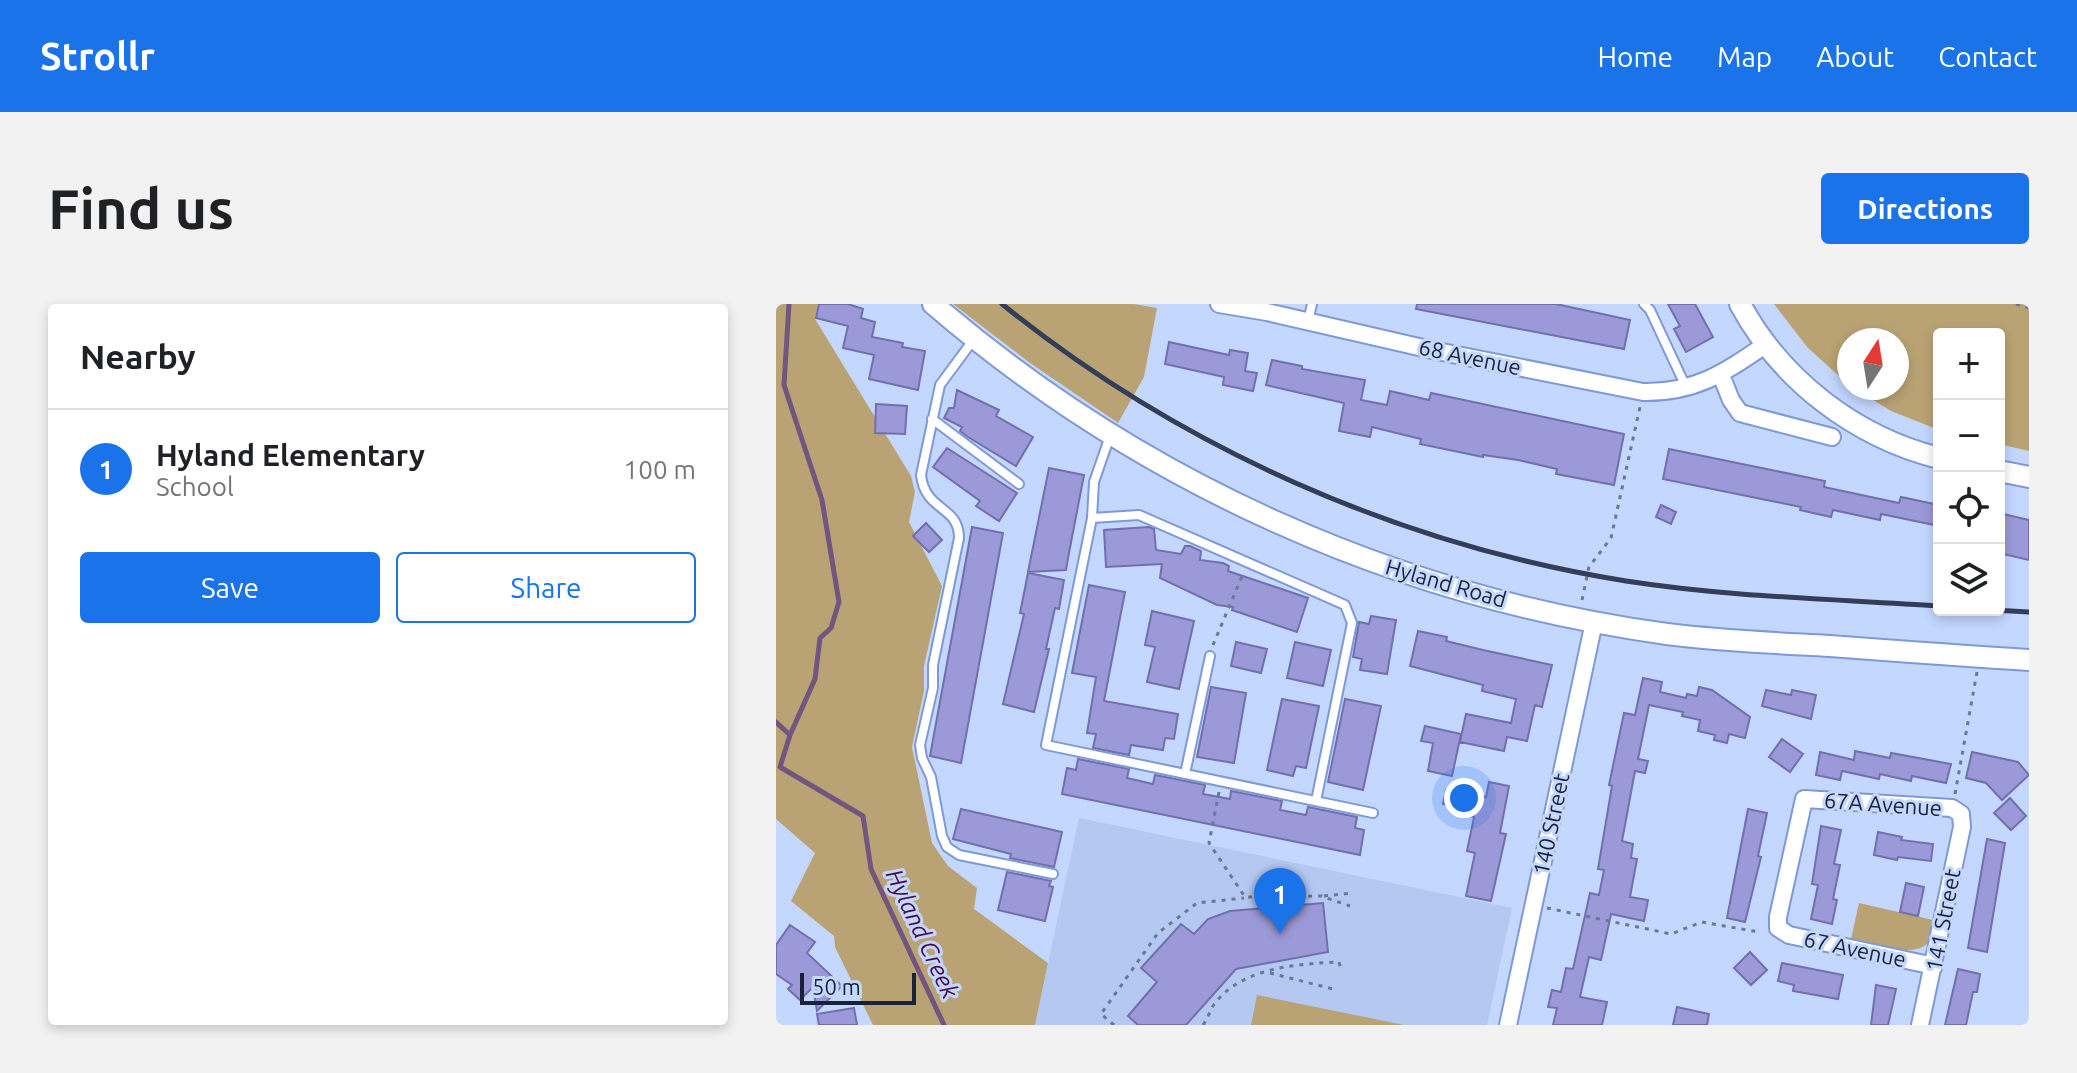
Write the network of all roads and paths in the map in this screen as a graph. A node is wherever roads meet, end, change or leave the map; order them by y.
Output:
1 (933, 304) edge
2 (1219, 304) edge
3 (1644, 304) edge
4 (1740, 304) edge
5 (2016, 304) edge
6 (2029, 308) edge
7 (1310, 312) edge
8 (974, 339) junction
9 (1765, 345) junction
10 (1721, 375) junction
11 (1687, 388) junction
12 (1640, 404) dead end
13 (932, 419) junction
14 (1111, 435) junction
15 (1832, 437) dead end
16 (1933, 456) edge
17 (2004, 472) edge
18 (2029, 477) edge
19 (1019, 484) dead end
20 (1092, 518) junction
21 (1248, 562) junction
22 (1587, 615) junction
23 (1210, 656) joint
24 (2029, 660) edge
25 (1977, 672) dead end
26 (1185, 774) junction
27 (1222, 781) junction
28 (1954, 796) dead end
29 (1316, 801) junction
30 (1373, 813) dead end
31 (1961, 814) joint
32 (1053, 874) dead end
33 (1352, 893) dead end
34 (1321, 896) junction
35 (1245, 897) junction
36 (1350, 906) dead end
37 (1543, 907) dead end
38 (1778, 928) joint
39 (1759, 932) dead end
40 (1934, 966) junction
41 (1341, 969) dead end
42 (1267, 972) junction
43 (1333, 989) dead end
44 (1114, 1025) edge
45 (1203, 1025) edge
46 (1508, 1025) edge
47 (1920, 1025) edge

1 - 8 street, Hyland Road
2 - 7 street, 68 Avenue
3 - 11 lane
4 - 9 street
5 - 6 path
7 - 11 street, 68 Avenue
8 - 13 lane
8 - 14 street, Hyland Road
9 - 10 street, 68 Avenue
9 - 16 street
10 - 11 street, 68 Avenue
10 - 15 street
12 - 22 path
13 - 19 lane
13 - 32 lane
14 - 20 lane
14 - 22 street, Hyland Road
17 - 18 street
20 - 21 lane
20 - 26 lane
21 - 23 path
21 - 29 lane
22 - 24 street, Hyland Road
22 - 46 street, 140 Street
23 - 26 lane
25 - 28 path
26 - 27 lane
27 - 29 lane
27 - 35 path
29 - 30 lane
31 - 38 street, 67A Avenue
31 - 40 street, 141 Street
33 - 34 path
34 - 35 path
34 - 36 path
35 - 44 path
37 - 39 path
38 - 40 street, 67 Avenue
40 - 47 street, 141 Street
41 - 42 path
42 - 43 path
42 - 45 path

